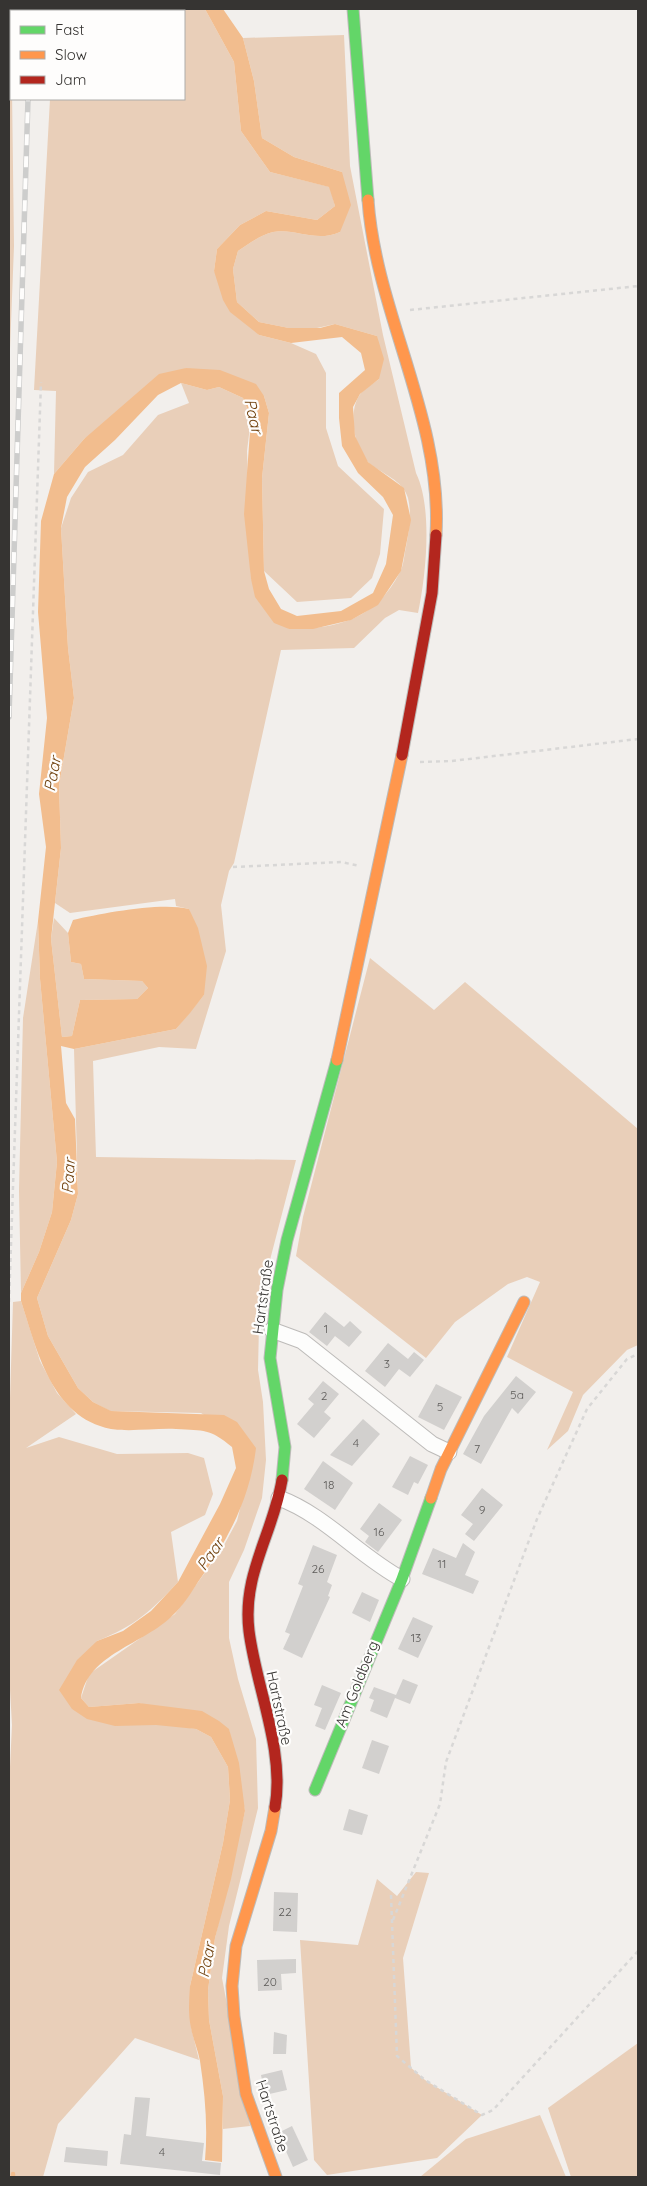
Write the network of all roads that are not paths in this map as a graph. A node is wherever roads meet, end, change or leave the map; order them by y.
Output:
1 (353, 9) edge
2 (524, 1302) dead end
3 (272, 1330) junction
4 (449, 1452) junction
5 (279, 1498) junction
6 (402, 1579) junction
7 (315, 1790) dead end
8 (276, 2177) edge

1 - 3 street, Hartstraße
2 - 4 street, Am Goldberg
3 - 4 street
3 - 5 street, Hartstraße
4 - 6 street, Am Goldberg
5 - 6 street
5 - 8 street, Hartstraße
6 - 7 street, Am Goldberg

